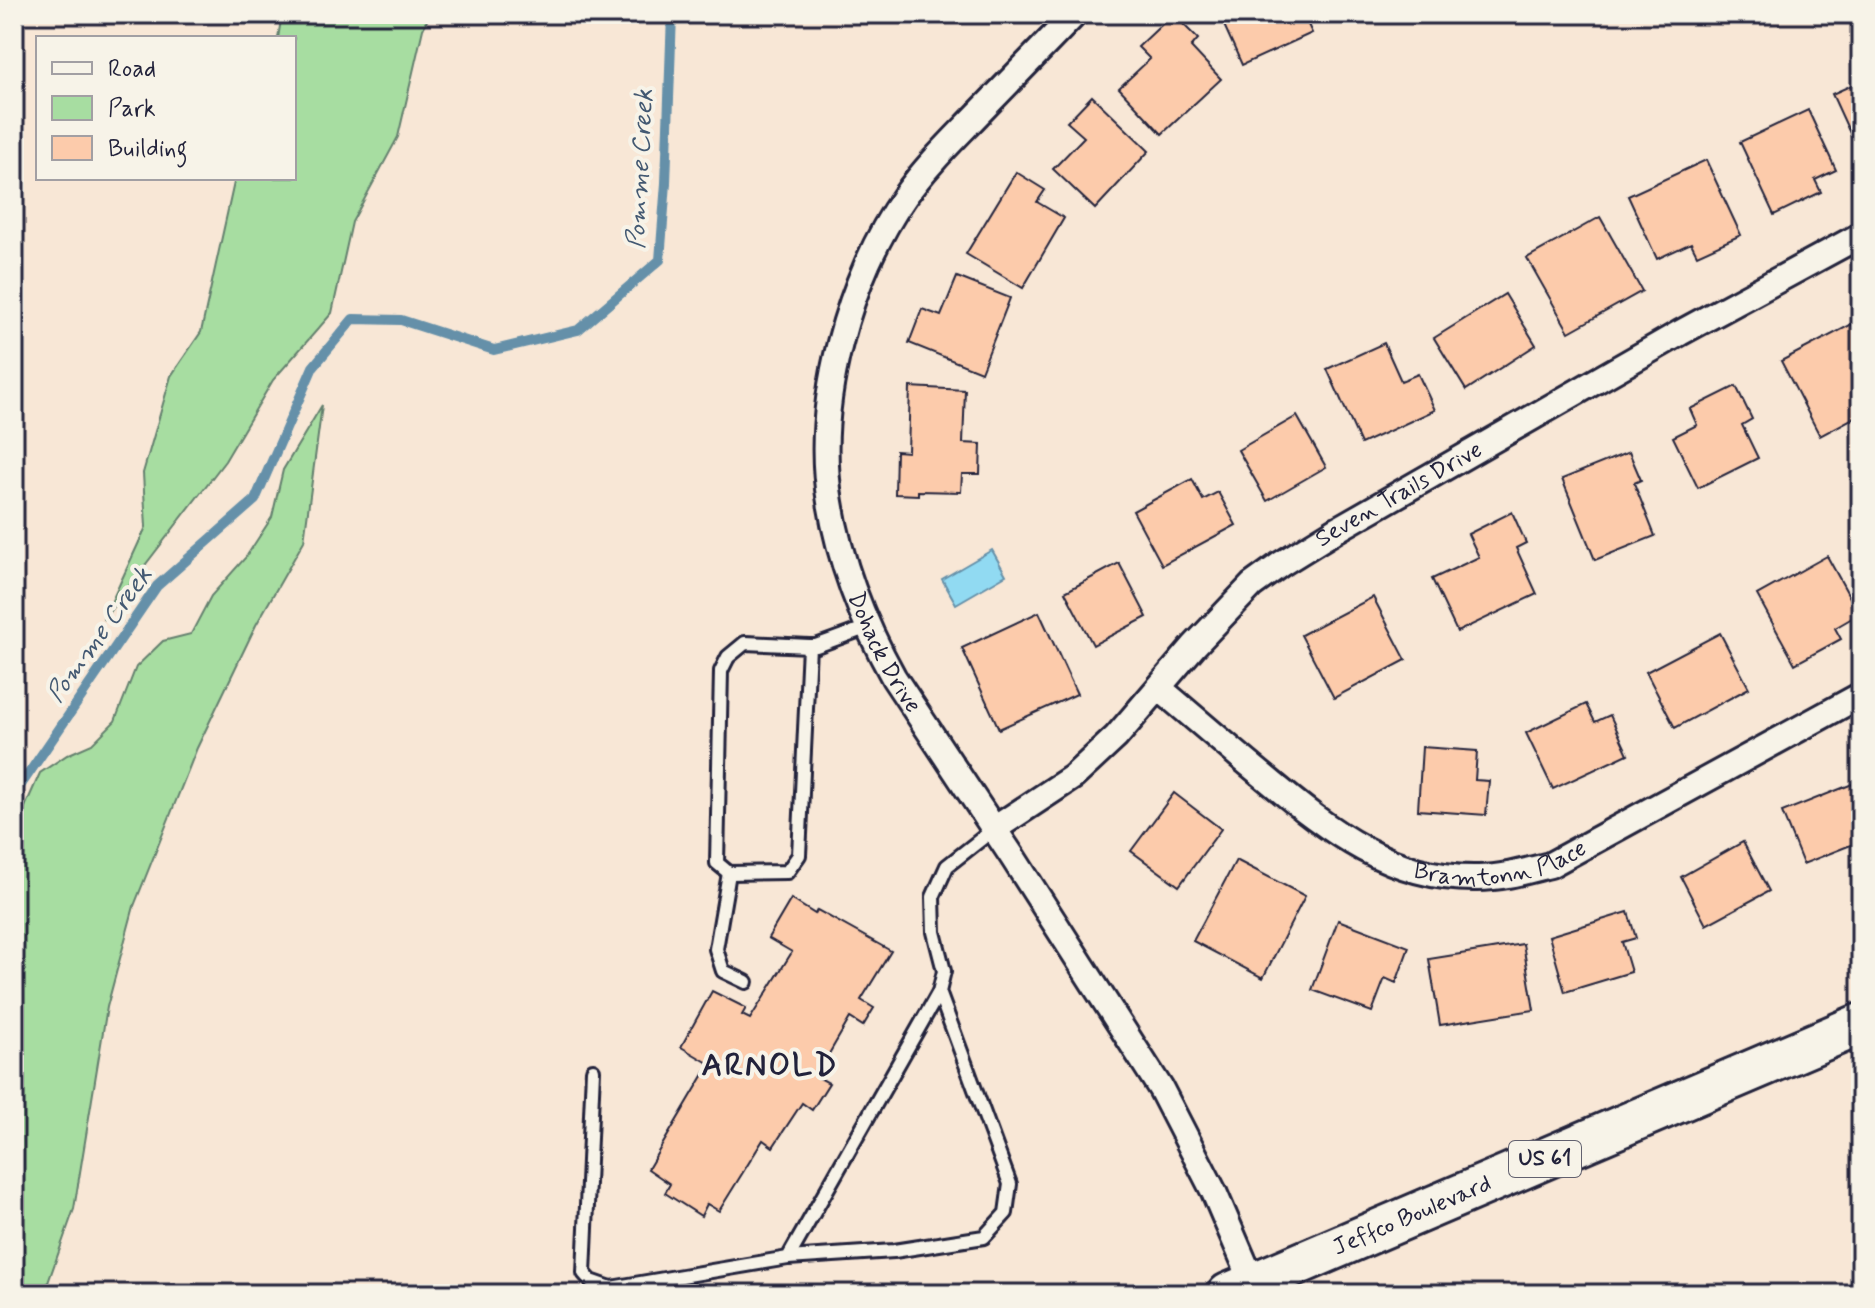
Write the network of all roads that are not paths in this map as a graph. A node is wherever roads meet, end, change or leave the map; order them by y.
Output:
1 (1075, 14) edge
2 (1861, 235) edge
3 (868, 627) junction
4 (809, 646) junction
5 (1159, 688) junction
6 (1861, 695) edge
7 (994, 829) junction
8 (729, 873) junction
9 (746, 982) dead end
10 (939, 992) junction
11 (1861, 1024) edge
12 (593, 1070) dead end
13 (788, 1258) junction
14 (1240, 1289) edge

1 - 3 street, Dohack Drive
2 - 5 street, Seven Trails Drive
3 - 4 lane
3 - 7 street, Dohack Drive
4 - 8 lane
4 - 8 lane
5 - 6 street, Bramtonn Place
5 - 7 street, Seven Trails Drive
7 - 10 lane
7 - 14 street, Dohack Drive
8 - 9 lane
10 - 13 lane
10 - 13 lane
11 - 14 main road, Jeffco Boulevard / US 61
12 - 13 lane

